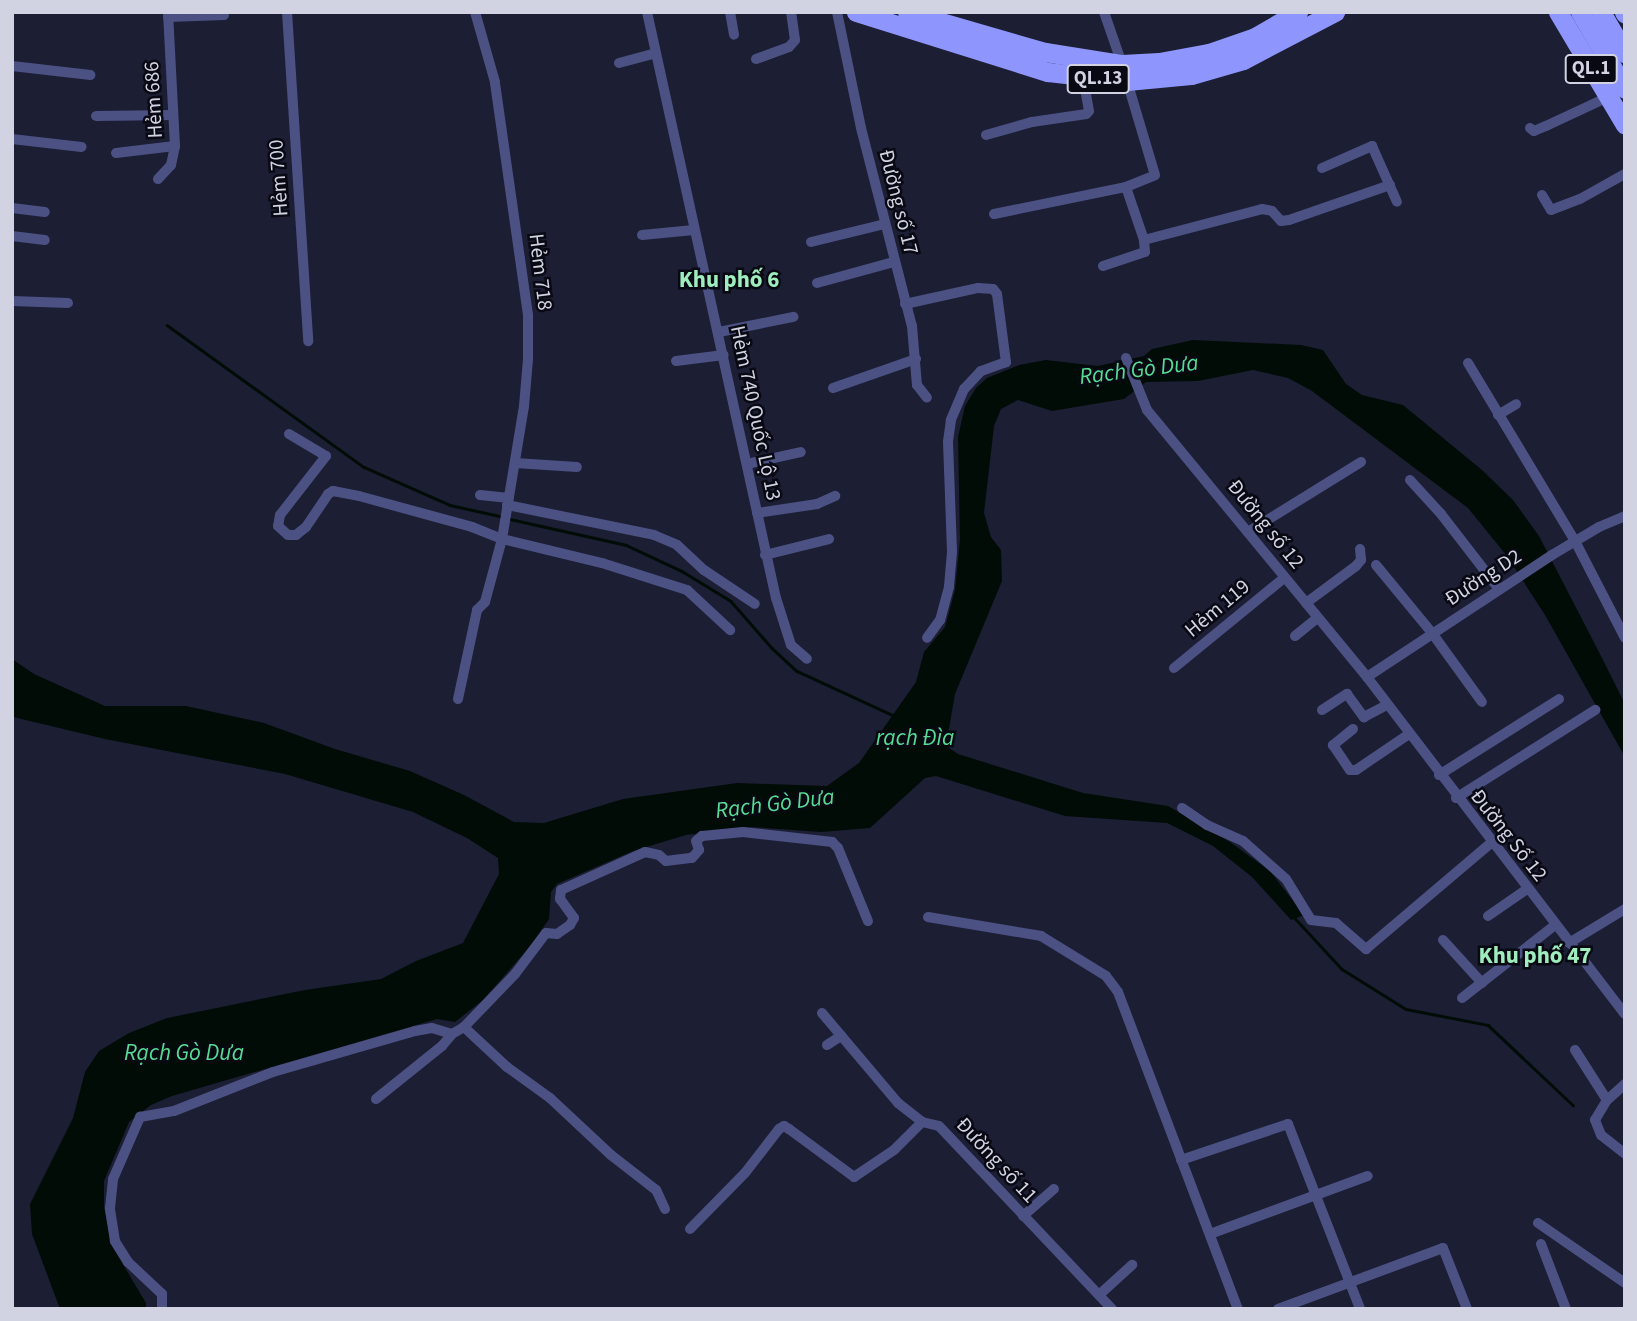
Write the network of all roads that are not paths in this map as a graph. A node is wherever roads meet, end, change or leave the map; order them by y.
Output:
1 (287, 12) edge
2 (475, 12) edge
3 (647, 12) edge
4 (730, 12) edge
5 (791, 12) edge
6 (837, 12) edge
7 (856, 12) edge
8 (908, 12) edge
9 (1298, 12) edge
10 (1335, 12) edge
11 (1558, 12) edge
12 (1571, 12) edge
13 (1580, 12) edge
14 (1601, 12) edge
15 (1608, 12) edge
16 (1108, 13) edge
17 (168, 15) edge
18 (224, 15) dead end
19 (733, 35) dead end
20 (1625, 41) edge
21 (656, 53) junction
22 (1625, 53) edge
23 (756, 59) dead end
24 (619, 63) dead end
25 (12, 66) edge
26 (1125, 72) junction
27 (90, 75) dead end
28 (1083, 79) junction
29 (1619, 96) edge
30 (173, 115) junction
31 (96, 116) dead end
32 (1625, 125) edge
33 (1530, 128) dead end
34 (986, 135) dead end
35 (12, 139) edge
36 (82, 146) dead end
37 (175, 146) junction
38 (116, 153) dead end
39 (1322, 168) dead end
40 (1625, 174) edge
41 (158, 179) dead end
42 (1390, 185) junction
43 (1126, 187) junction
44 (1542, 195) dead end
45 (1397, 202) dead end
46 (12, 208) edge
47 (45, 212) dead end
48 (994, 214) dead end
49 (885, 224) junction
50 (694, 230) junction
51 (642, 235) dead end
52 (12, 236) edge
53 (45, 240) dead end
54 (1144, 240) junction
55 (811, 242) dead end
56 (894, 262) junction
57 (1103, 266) dead end
58 (817, 284) dead end
59 (12, 301) edge
60 (68, 303) dead end
61 (905, 304) junction
62 (793, 317) dead end
63 (719, 332) junction
64 (308, 341) dead end
65 (724, 355) junction
66 (1126, 358) dead end
67 (916, 359) junction
68 (676, 361) dead end
69 (1468, 363) dead end
70 (833, 388) dead end
71 (927, 398) dead end
72 (1516, 404) dead end
73 (1498, 415) junction
74 (289, 434) dead end
75 (801, 452) dead end
76 (1362, 462) dead end
77 (515, 463) junction
78 (747, 464) junction
79 (577, 467) dead end
80 (1410, 480) dead end
81 (480, 495) dead end
82 (835, 496) dead end
83 (508, 502) junction
84 (757, 513) junction
85 (1625, 516) edge
86 (1248, 532) junction
87 (829, 539) dead end
88 (502, 540) junction
89 (1575, 541) junction
90 (1360, 549) dead end
91 (765, 555) junction
92 (1376, 565) dead end
93 (1284, 578) junction
94 (1499, 589) junction
95 (1306, 603) junction
96 (755, 604) dead end
97 (1317, 618) junction
98 (730, 630) dead end
99 (1432, 633) junction
100 (1295, 636) dead end
101 (927, 638) dead end
102 (1625, 638) edge
103 (807, 659) dead end
104 (1174, 668) dead end
105 (1367, 677) junction
106 (458, 699) dead end
107 (1559, 699) dead end
108 (1482, 702) dead end
109 (1387, 705) junction
110 (1322, 710) dead end
111 (1595, 710) dead end
112 (1353, 729) dead end
113 (1409, 734) junction
114 (1439, 775) junction
115 (1456, 798) junction
116 (1182, 808) dead end
117 (1491, 843) junction
118 (1527, 889) junction
119 (1625, 909) edge
120 (1488, 916) dead end
121 (928, 917) dead end
122 (867, 921) dead end
123 (1555, 925) junction
124 (1443, 940) dead end
125 (1569, 943) junction
126 (1482, 983) junction
127 (1462, 998) dead end
128 (822, 1013) dead end
129 (1625, 1014) edge
130 (464, 1027) junction
131 (452, 1034) junction
132 (841, 1036) junction
133 (827, 1045) dead end
134 (1575, 1050) dead end
135 (1625, 1084) edge
136 (376, 1099) dead end
137 (1607, 1100) junction
138 (922, 1122) junction
139 (1625, 1154) edge
140 (1181, 1160) junction
141 (1368, 1176) dead end
142 (1054, 1189) dead end
143 (1315, 1196) junction
144 (665, 1209) dead end
145 (1023, 1216) junction
146 (1538, 1223) dead end
147 (690, 1229) dead end
148 (1209, 1234) junction
149 (1541, 1244) dead end
150 (1132, 1265) dead end
151 (1624, 1283) edge
152 (1350, 1284) junction
153 (1099, 1295) junction
154 (162, 1309) edge
155 (1112, 1309) edge
156 (1238, 1309) edge
157 (1278, 1309) edge
158 (1360, 1309) edge
159 (1467, 1309) edge
160 (1566, 1309) edge

1 - 64 street, Hẻm 700
2 - 77 street, Hẻm 718
3 - 21 street, Hẻm 740 Quốc Lộ 13
4 - 19 street
5 - 23 street
6 - 49 street, Đường số 17
7 - 28 highway, QL.13
8 - 26 highway, QL.13
9 - 26 highway, QL.13
10 - 26 highway, QL.13
11 - 29 highway, QL.1
12 - 29 highway, QL.1
13 - 29 highway, QL.1
14 - 22 highway, QL.1
15 - 20 highway, QL.1
16 - 26 street
17 - 18 street
17 - 30 street, Hẻm 686
21 - 24 street
21 - 50 street, Hẻm 740 Quốc Lộ 13
25 - 27 street
26 - 28 highway, QL.13
26 - 43 street
28 - 34 street
29 - 32 highway, QL.1
29 - 33 street
30 - 31 street
30 - 37 street, Hẻm 686
35 - 36 street
37 - 38 street
37 - 41 street, Hẻm 686
39 - 42 street
40 - 44 street
42 - 45 street
42 - 54 street
43 - 48 street
43 - 54 street
46 - 47 street
49 - 55 street
49 - 56 street, Đường số 17
50 - 51 street
50 - 63 street, Hẻm 740 Quốc Lộ 13
52 - 53 street
54 - 57 street
56 - 58 street
56 - 61 street, Đường số 17
59 - 60 street
61 - 67 street, Đường số 17
61 - 101 street
62 - 63 street
63 - 65 street, Hẻm 740 Quốc Lộ 13
65 - 68 street
65 - 78 street, Hẻm 740 Quốc Lộ 13
66 - 86 street, Đường số 12
67 - 70 street
67 - 71 street, Đường số 17
69 - 73 street
72 - 73 street
73 - 89 street
74 - 88 street
75 - 78 street
76 - 86 street
77 - 79 street
77 - 83 street, Hẻm 718
78 - 84 street, Hẻm 740 Quốc Lộ 13
80 - 94 street
81 - 83 street
82 - 84 street
83 - 88 street, Hẻm 718
83 - 96 street
84 - 91 street, Hẻm 740 Quốc Lộ 13
85 - 89 street, Đường D2
86 - 93 street, Đường số 12
87 - 91 street
88 - 98 street
88 - 106 street, Hẻm 718
89 - 94 street, Đường D2
89 - 102 street
90 - 95 street
91 - 103 street, Hẻm 740 Quốc Lộ 13
92 - 99 street
93 - 95 street, Đường số 12
93 - 104 street, Hẻm 119
94 - 99 street, Đường D2
95 - 97 street, Đường số 12
97 - 100 street
97 - 105 street, Đường số 12
99 - 105 street, Đường D2
99 - 108 street
105 - 109 street, Đường Số 12
107 - 114 street
109 - 110 street
109 - 113 street, Đường Số 12
111 - 115 street
112 - 113 street
113 - 114 street, Đường Số 12
114 - 115 street, Đường Số 12
115 - 117 street, Đường Số 12
116 - 117 street
117 - 118 street, Đường Số 12
118 - 120 street
118 - 123 street, Đường Số 12
119 - 125 street
121 - 140 street
122 - 130 street
123 - 125 street, Đường Số 12
123 - 126 street
124 - 126 street
125 - 129 street, Đường Số 12
126 - 127 street
128 - 132 street
130 - 131 street
130 - 144 street
131 - 136 street
131 - 154 street
132 - 133 street
132 - 138 street
134 - 137 street
135 - 137 street
137 - 139 street
138 - 145 street, Đường số 11
138 - 147 street, Đường số 11
140 - 143 street
140 - 148 street
141 - 143 street
142 - 145 street
143 - 148 street
143 - 152 street
145 - 153 street, Đường số 11
146 - 151 street
148 - 156 street
149 - 160 street
150 - 153 street
152 - 157 street
152 - 158 street
152 - 159 street
153 - 155 street, Đường số 11

